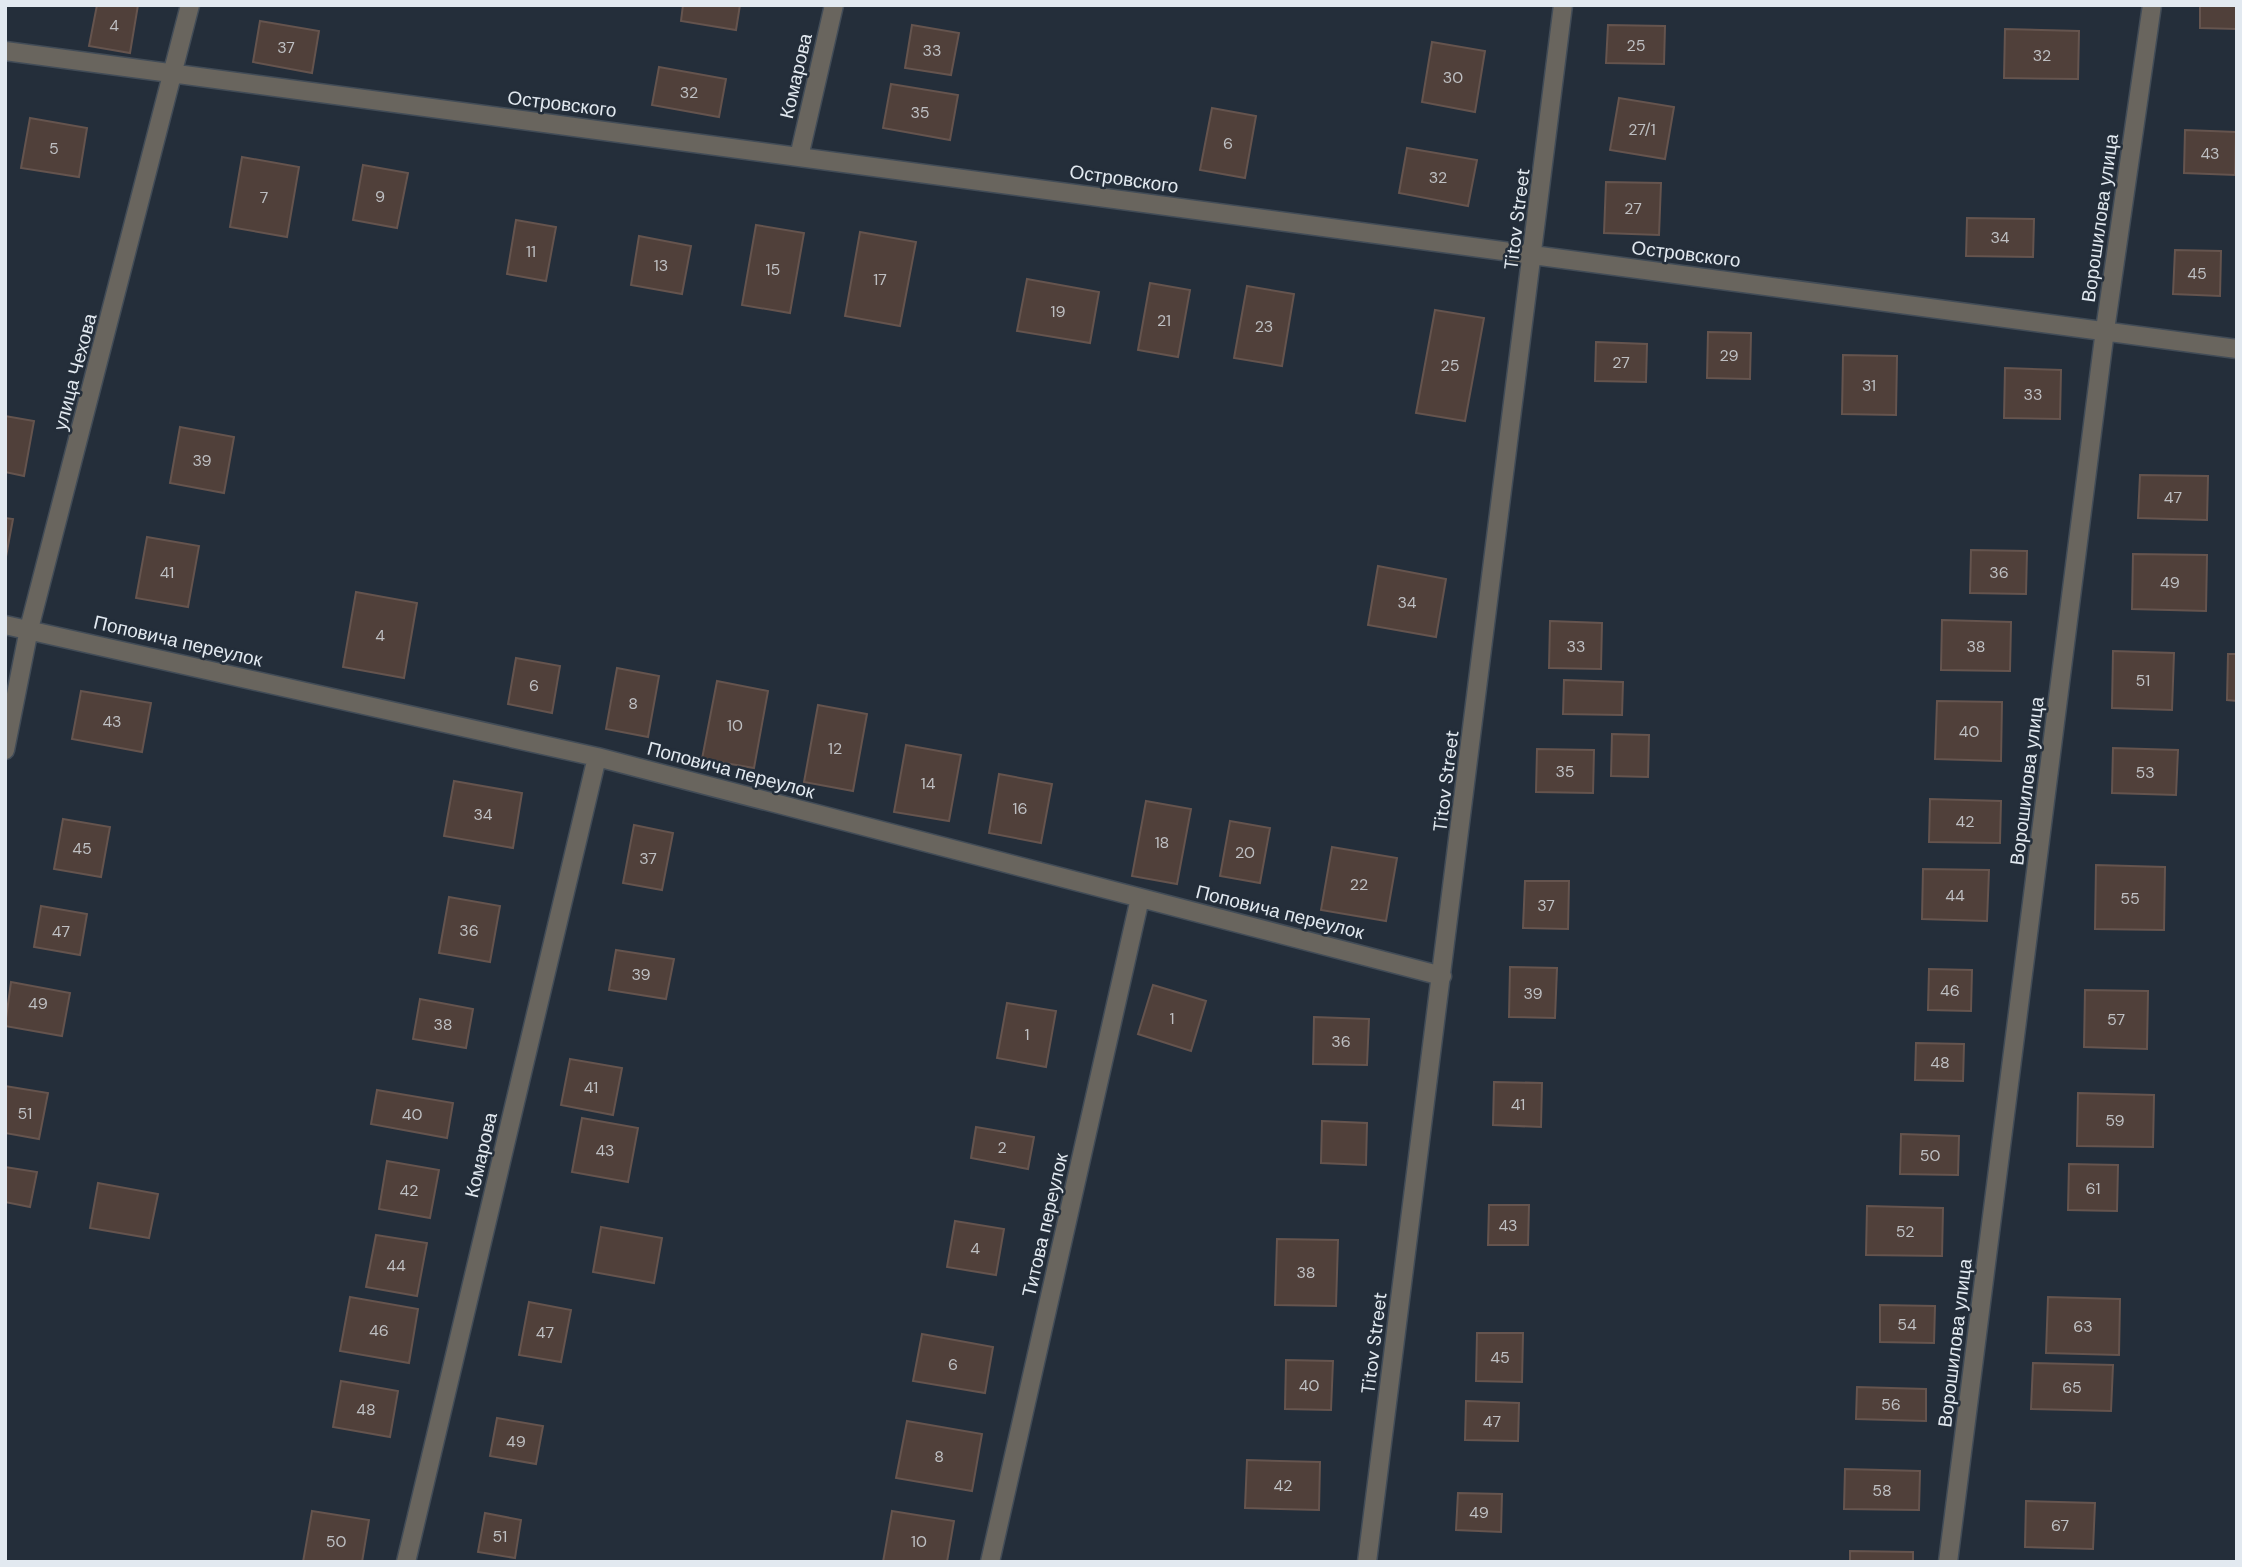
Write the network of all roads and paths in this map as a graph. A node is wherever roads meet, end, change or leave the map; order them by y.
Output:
1 (190, 5) edge
2 (834, 5) edge
3 (1563, 5) edge
4 (2152, 5) edge
5 (5, 51) edge
6 (174, 75) junction
7 (799, 157) junction
8 (1534, 256) junction
9 (2105, 330) junction
10 (2237, 349) edge
11 (5, 625) edge
12 (29, 629) junction
13 (5, 750) edge
14 (597, 757) junction
15 (1140, 898) junction
16 (1442, 976) junction
17 (406, 1562) edge
18 (990, 1562) edge
19 (1367, 1562) edge
20 (1948, 1562) edge

1 - 6 street, улица Чехова
2 - 7 street, Комарова
3 - 8 street, Titov Street
4 - 9 street, Ворошилова улица
5 - 6 street, Островского
6 - 7 street, Островского
6 - 12 street, улица Чехова
7 - 8 street, Островского
8 - 9 street, Островского
8 - 16 street, Titov Street
9 - 10 street, Островского
9 - 20 street, Ворошилова улица
11 - 12 street, Поповича переулок
12 - 13 street, улица Чехова
12 - 14 street, Поповича переулок
14 - 15 street, Поповича переулок
14 - 17 street, Комарова
15 - 16 street, Поповича переулок
15 - 18 street, Титова переулок
16 - 19 street, Titov Street

